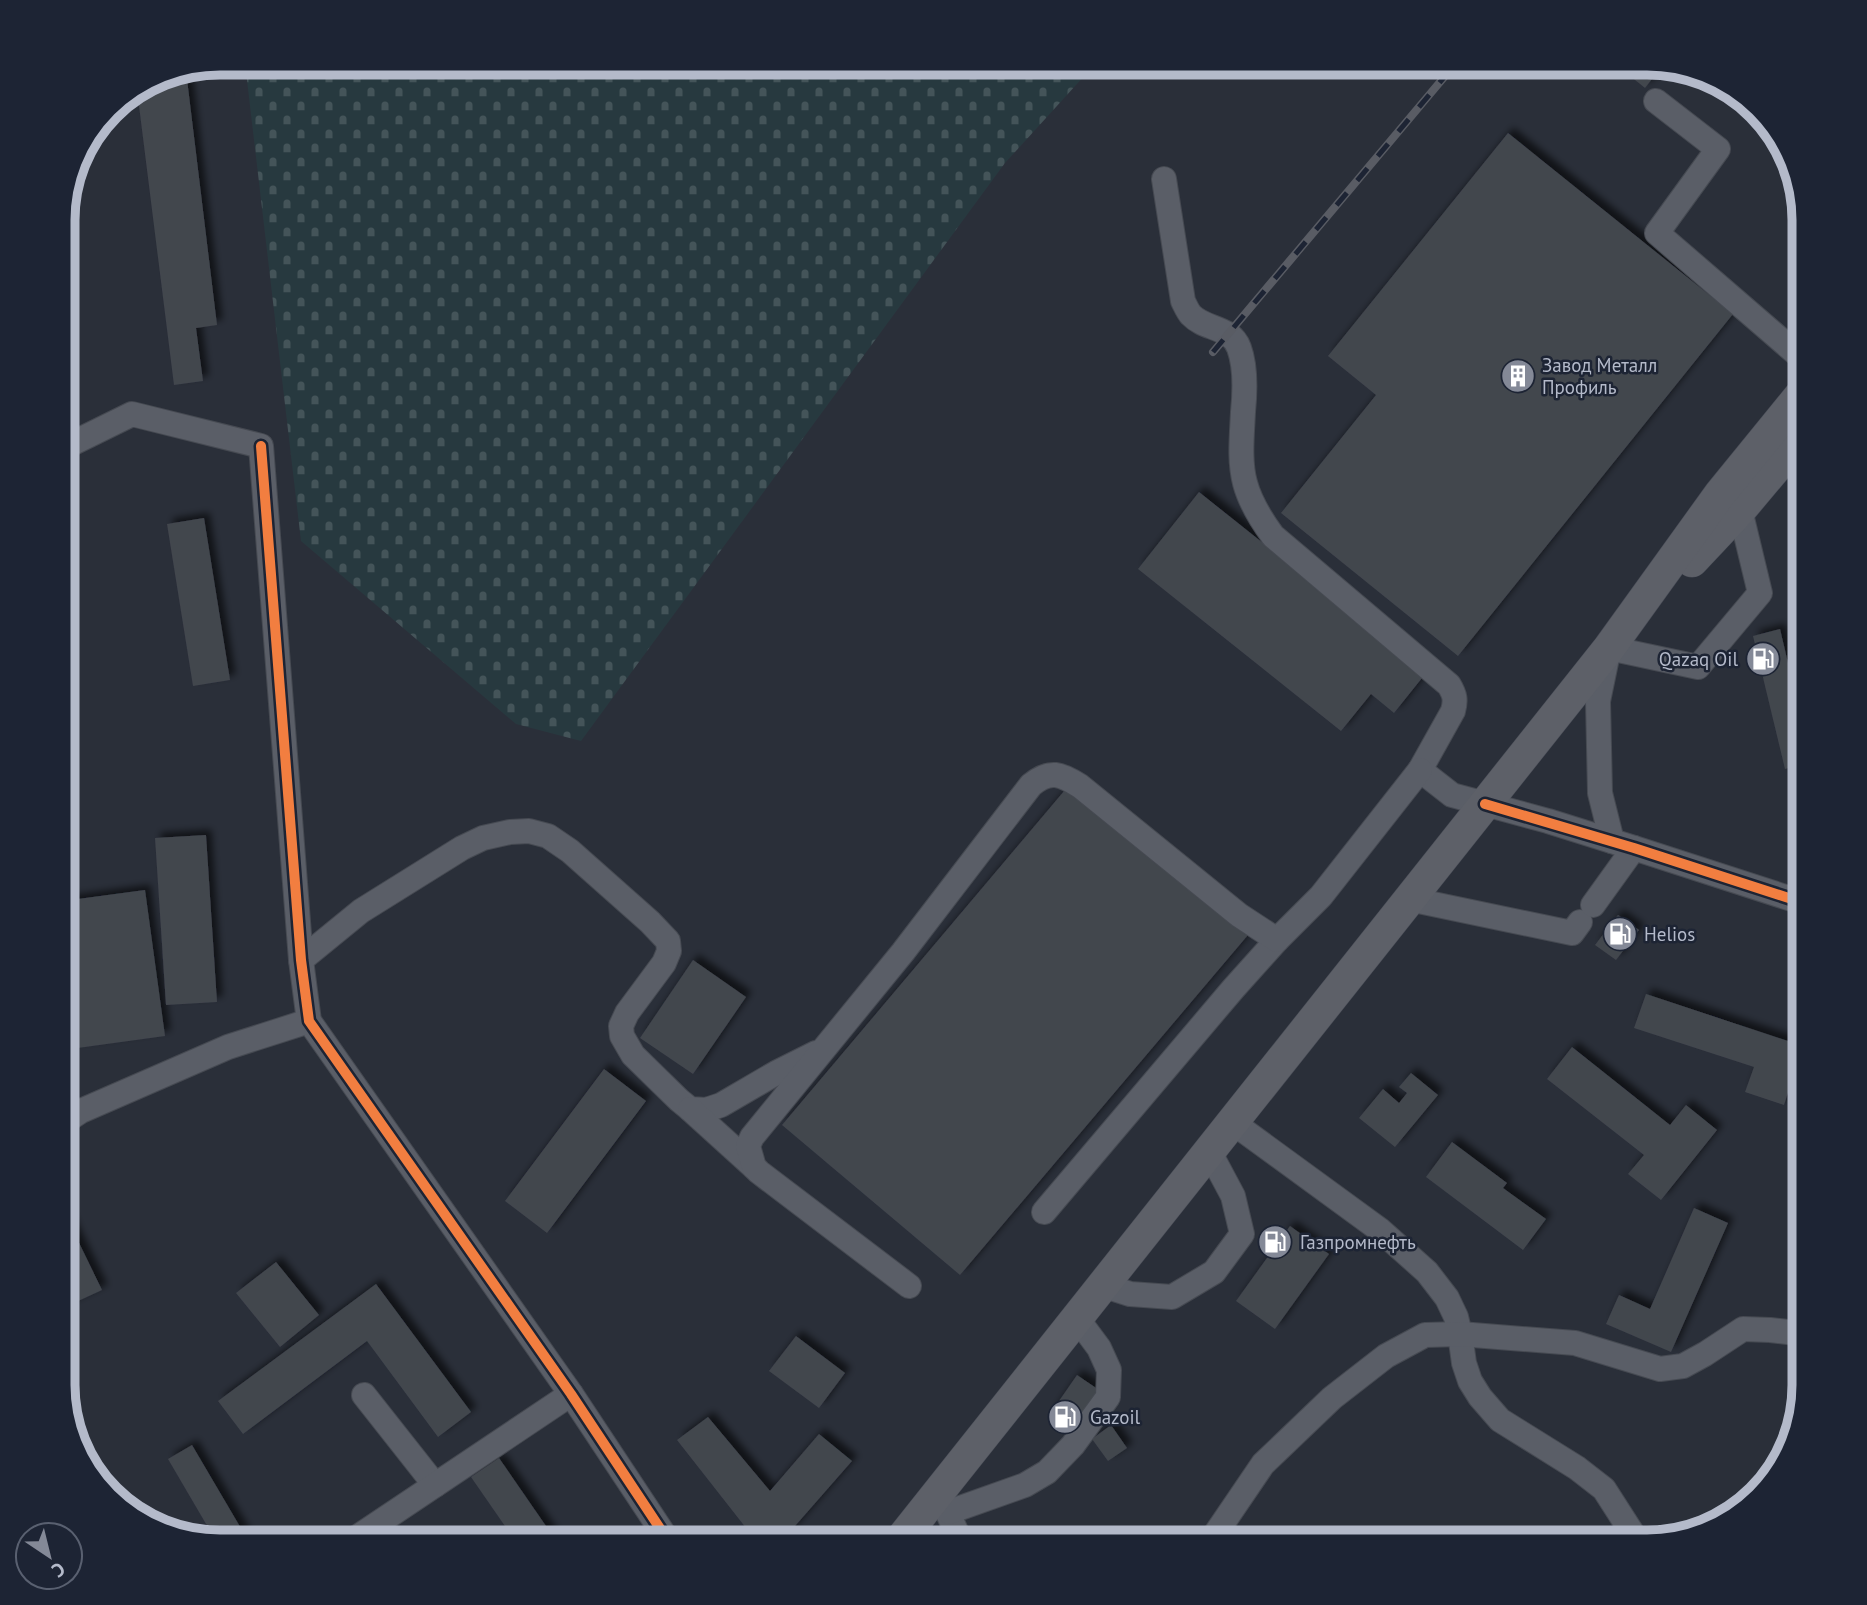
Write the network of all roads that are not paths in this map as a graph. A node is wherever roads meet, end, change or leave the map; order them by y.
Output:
1 (1656, 101) dead end
2 (1164, 179) dead end
3 (1792, 350) edge
4 (1792, 406) edge
5 (76, 442) edge
6 (1792, 448) edge
7 (1740, 510) junction
8 (1609, 648) junction
9 (1420, 770) junction
10 (1485, 804) junction
11 (1623, 844) junction
12 (1409, 899) junction
13 (1792, 899) edge
14 (1277, 940) junction
15 (301, 960) junction
16 (309, 1021) junction
17 (825, 1048) junction
18 (690, 1110) junction
19 (76, 1114) edge
20 (1232, 1122) junction
21 (1209, 1151) junction
22 (754, 1167) junction
23 (1044, 1212) dead end
24 (1102, 1285) junction
25 (909, 1286) dead end
26 (1076, 1317) junction
27 (1792, 1333) edge
28 (1460, 1334) junction
29 (571, 1394) junction
30 (364, 1395) dead end
31 (435, 1485) junction
32 (944, 1502) junction
33 (368, 1530) edge
34 (661, 1530) edge
35 (912, 1530) edge
36 (956, 1530) edge
37 (1218, 1530) edge
38 (1630, 1530) edge

1 - 3 street
2 - 9 street
4 - 8 main road
5 - 15 street
6 - 7 main road
7 - 8 main road
7 - 8 street
8 - 10 main road
8 - 11 street
9 - 10 street
9 - 14 street
10 - 11 street
10 - 12 main road
11 - 12 street
11 - 13 street
12 - 20 main road
14 - 17 street
14 - 23 street
15 - 16 street
15 - 18 street
16 - 19 street
16 - 29 street
17 - 18 street
17 - 22 street
18 - 22 street
20 - 21 main road
20 - 28 street
21 - 24 main road
21 - 24 street
22 - 25 street
24 - 26 main road
26 - 32 main road
26 - 32 street
27 - 28 street
28 - 37 street
28 - 38 street
29 - 31 street
29 - 34 street
30 - 31 street
31 - 33 street
32 - 35 main road
32 - 36 street

